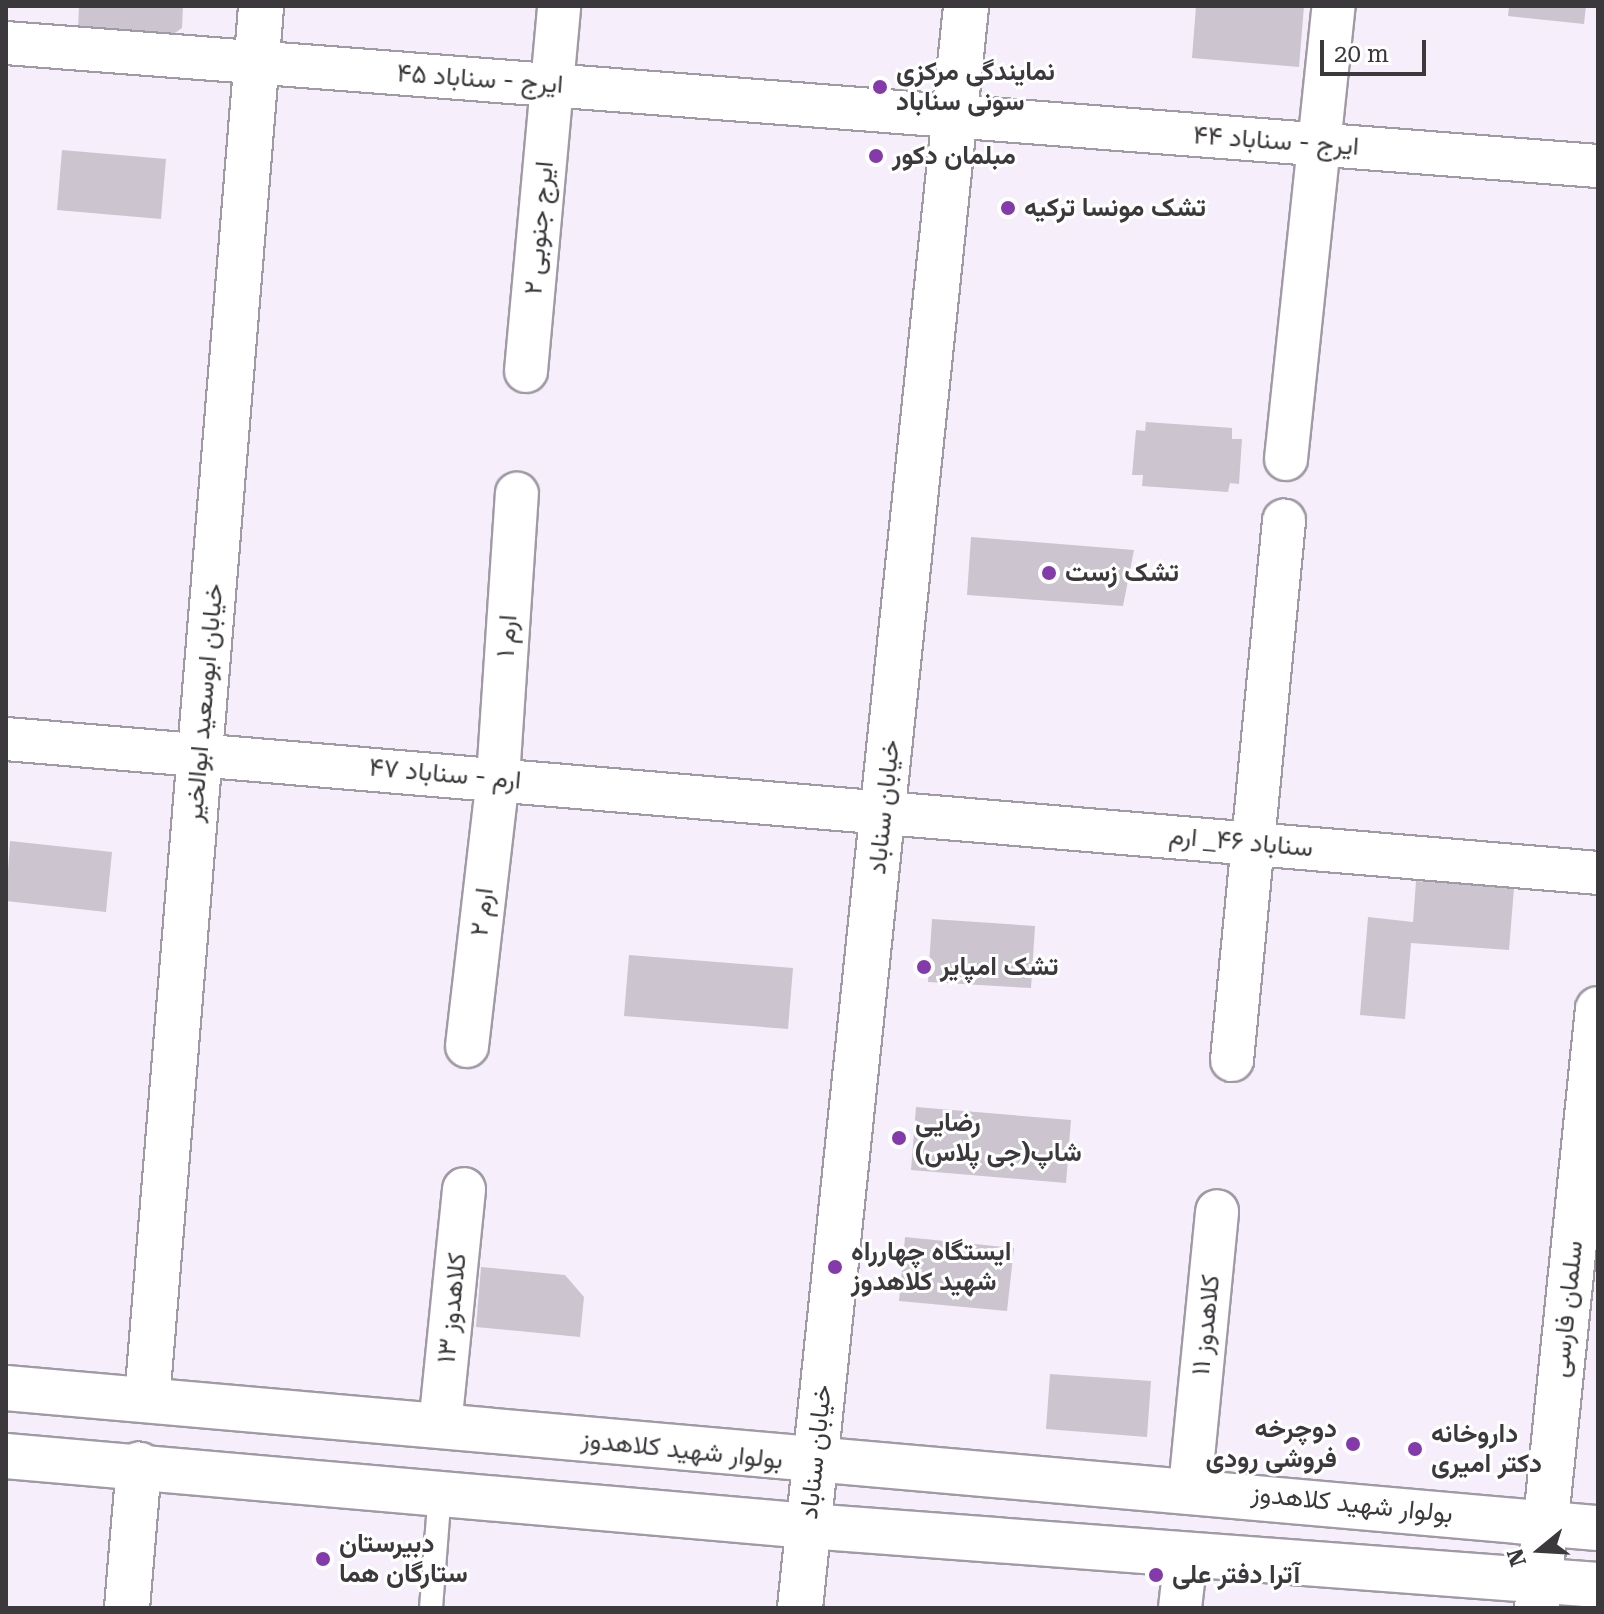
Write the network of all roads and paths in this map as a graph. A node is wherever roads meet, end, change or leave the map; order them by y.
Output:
1 (261, 6) edge
2 (559, 6) edge
3 (966, 6) edge
4 (1334, 6) edge
5 (6, 43) edge
6 (256, 62) junction
7 (552, 85) junction
8 (954, 116) junction
9 (1320, 145) junction
10 (1598, 166) edge
11 (526, 371) dead end
12 (1286, 459) dead end
13 (517, 494) dead end
14 (1284, 521) dead end
15 (6, 739) edge
16 (200, 754) junction
17 (498, 778) junction
18 (883, 814) junction
19 (1251, 842) junction
20 (1598, 873) edge
21 (1598, 1009) edge
22 (467, 1046) dead end
23 (1232, 1060) dead end
24 (464, 1189) dead end
25 (1217, 1211) dead end
26 (6, 1388) edge
27 (147, 1400) junction
28 (440, 1426) junction
29 (6, 1456) edge
30 (816, 1463) junction
31 (139, 1465) junction
32 (1190, 1488) junction
33 (440, 1490) junction
34 (1545, 1524) junction
35 (808, 1526) junction
36 (1598, 1528) edge
37 (1186, 1555) junction
38 (1598, 1585) edge
39 (1538, 1594) edge
40 (127, 1608) edge
41 (431, 1608) edge
42 (800, 1608) edge
43 (1180, 1608) edge

1 - 6 main road, خیابان ابوسعید ابوالخیر
2 - 7 street, ایرج جنوبی ۲
3 - 8 main road, خیابان سناباد
4 - 9 street
5 - 6 street, ایرج - سناباد ۴۵
6 - 7 street, ایرج - سناباد ۴۵
6 - 16 main road, خیابان ابوسعید ابوالخیر
7 - 8 street, ایرج - سناباد ۴۵
7 - 11 street, ایرج جنوبی ۲
8 - 9 street, ایرج - سناباد ۴۴
8 - 18 main road, خیابان سناباد
9 - 10 street, ایرج - سناباد ۴۴
9 - 12 street
13 - 17 street, ارم ۱
14 - 19 street
15 - 16 street, ارم - سناباد ۴۷
16 - 17 street, ارم - سناباد ۴۷
16 - 27 main road, خیابان ابوسعید ابوالخیر
17 - 18 street, ارم - سناباد ۴۷
17 - 22 street, ارم ۲
18 - 19 street, سناباد ۴۶_ ارم
18 - 30 main road, خیابان سناباد
19 - 20 street, سناباد ۴۶_ ارم
19 - 23 street
21 - 34 main road, سلمان فارسی
24 - 28 street, کلاهدوز ۱۳
25 - 32 street, کلاهدوز ۱۱
26 - 27 main road, بولوار شهید کلاهدوز
27 - 28 main road, بولوار شهید کلاهدوز
28 - 30 main road, بولوار شهید کلاهدوز
29 - 31 main road
30 - 32 main road, بولوار شهید کلاهدوز
30 - 35 main road, خیابان سناباد
31 - 33 main road
31 - 40 main road
32 - 34 main road, بولوار شهید کلاهدوز
33 - 35 main road
33 - 41 lane
34 - 36 main road, بولوار شهید کلاهدوز
34 - 39 main road, سلمان فارسی
35 - 37 main road
35 - 42 main road, خیابان سناباد
37 - 39 main road
37 - 43 street
38 - 39 main road

